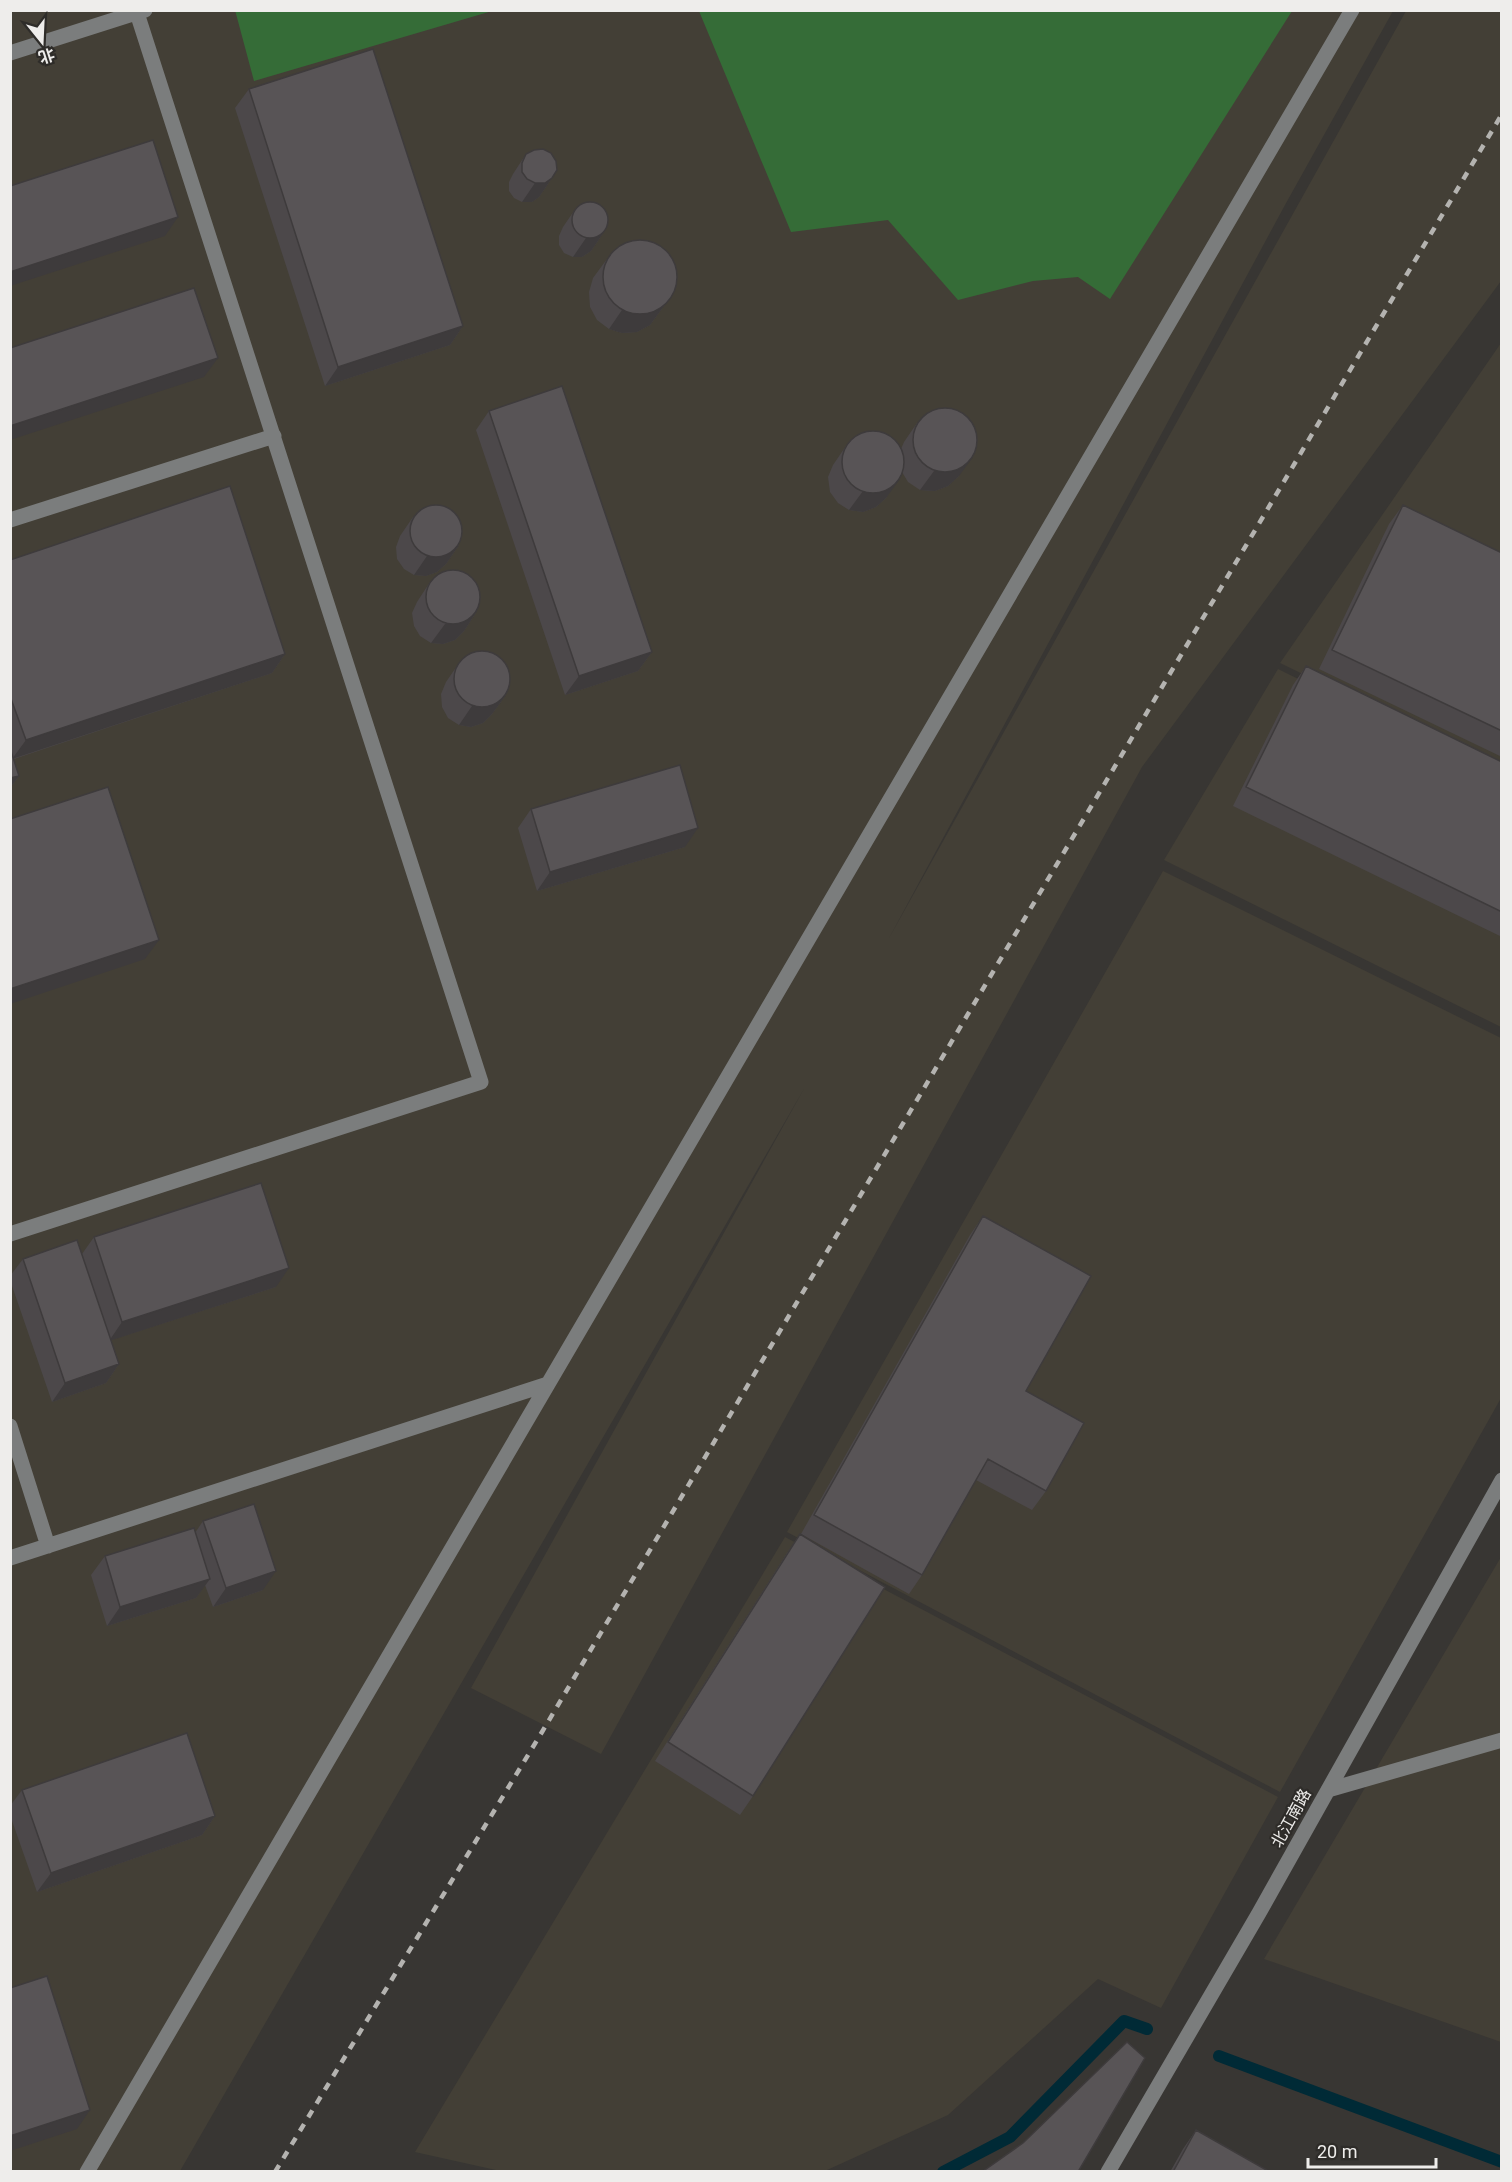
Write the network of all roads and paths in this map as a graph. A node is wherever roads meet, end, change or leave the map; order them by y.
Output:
1 (1352, 10) edge
2 (141, 12) edge
3 (10, 53) edge
4 (274, 436) junction
5 (10, 520) edge
6 (10, 1234) edge
7 (548, 1384) junction
8 (10, 1426) edge
9 (1502, 1480) edge
10 (48, 1546) junction
11 (10, 1558) edge
12 (1502, 1740) edge
13 (1328, 1790) junction
14 (87, 2172) edge
15 (1108, 2172) edge

1 - 7 street
2 - 3 street
2 - 4 street
4 - 5 street
4 - 6 street
7 - 10 street
7 - 14 street
8 - 10 street
9 - 13 street, 北江南路
10 - 11 street
12 - 13 street
13 - 15 street, 北江南路

